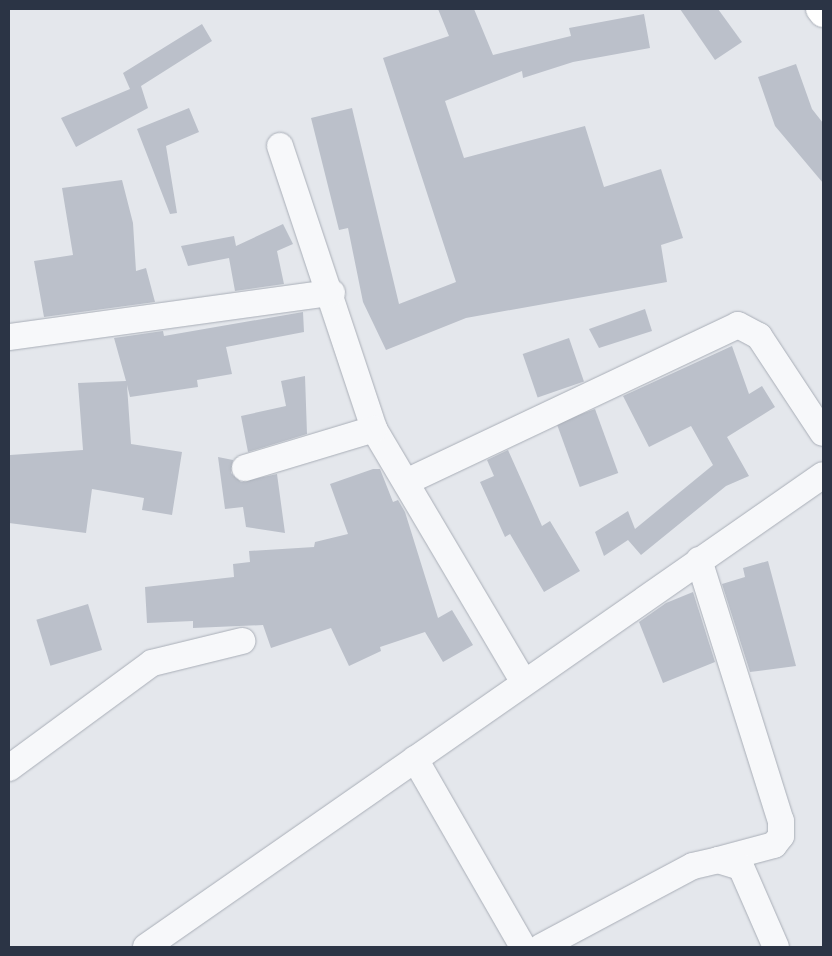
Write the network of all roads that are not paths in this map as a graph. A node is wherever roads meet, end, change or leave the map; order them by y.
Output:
1 (820, 9) edge
2 (823, 13) edge
3 (280, 146) dead end
4 (332, 293) junction
5 (9, 337) edge
6 (374, 429) junction
7 (823, 433) edge
8 (244, 468) dead end
9 (823, 475) edge
10 (406, 482) junction
11 (699, 560) junction
12 (242, 641) dead end
13 (523, 681) junction
14 (415, 759) junction
15 (9, 768) edge
16 (718, 860) junction
17 (146, 947) edge
18 (523, 947) edge
19 (541, 947) edge
20 (776, 947) edge

1 - 2 highway
3 - 4 street
4 - 5 street
4 - 6 street
6 - 8 street
6 - 10 street
7 - 10 street
9 - 11 street
10 - 13 street
11 - 13 street
11 - 16 street
12 - 15 street
13 - 14 street
14 - 17 street
14 - 18 street
16 - 19 street
16 - 20 street

